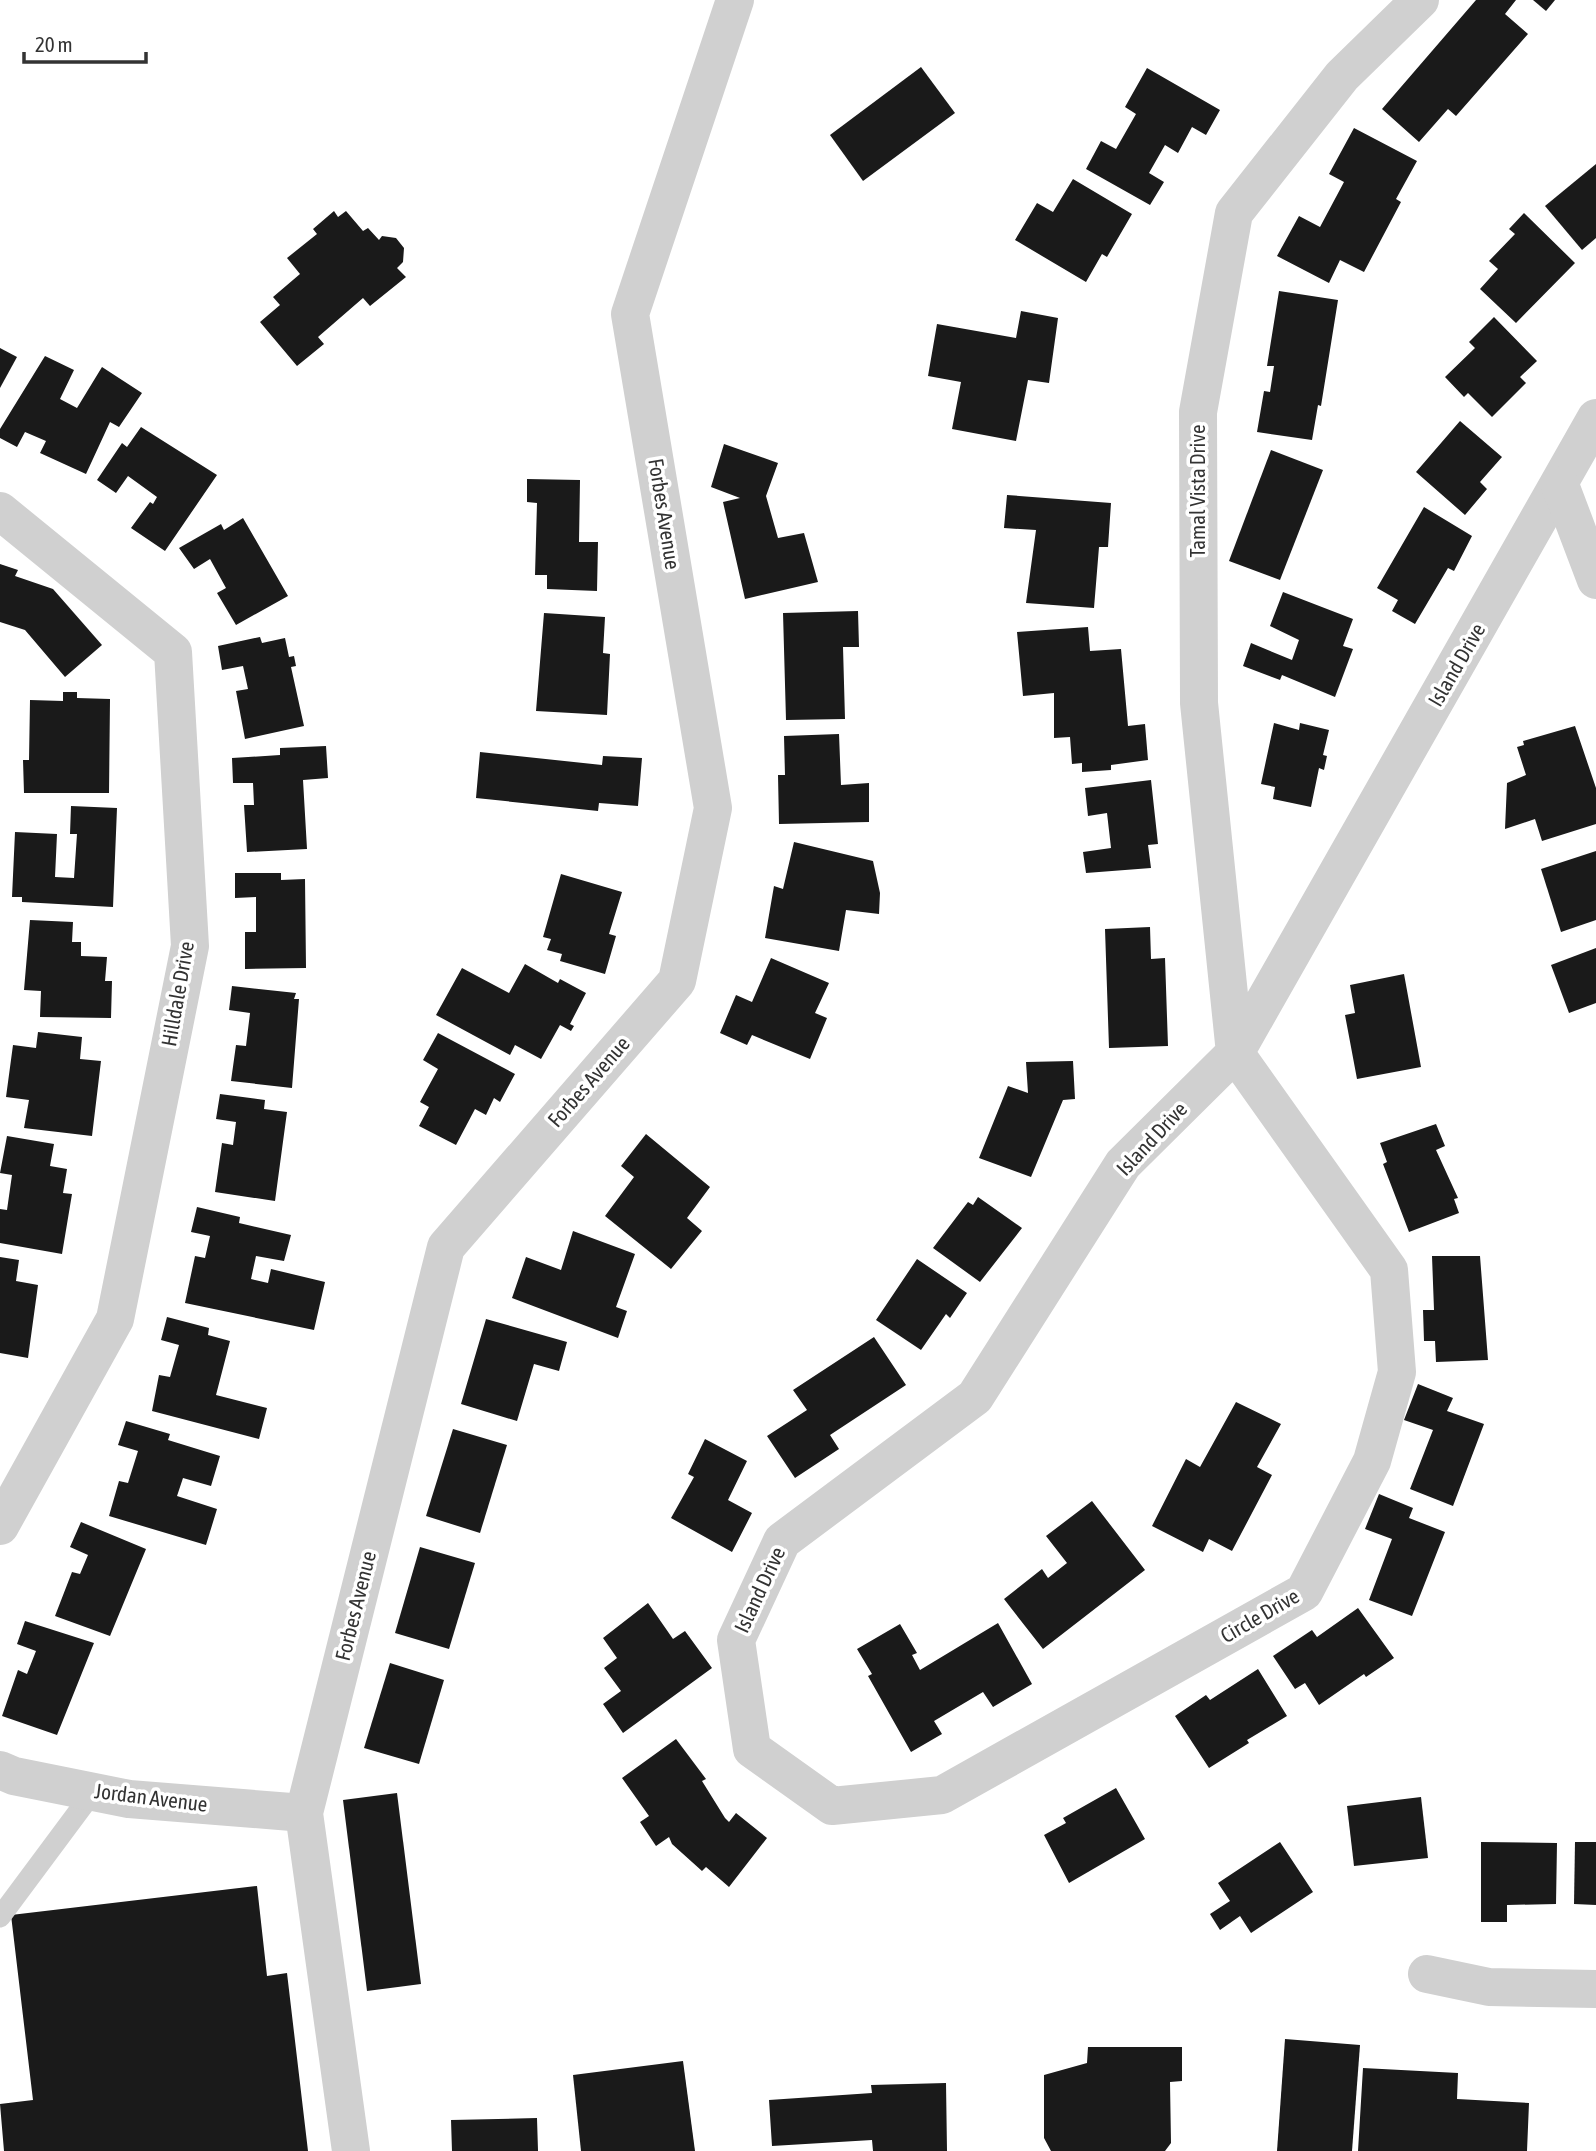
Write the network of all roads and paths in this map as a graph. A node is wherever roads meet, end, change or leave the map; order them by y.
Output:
1 (735, 0) edge
2 (1420, 0) edge
3 (1596, 418) edge
4 (1560, 485) junction
5 (0, 511) edge
6 (1596, 580) edge
7 (1235, 1053) junction
8 (0, 1526) edge
9 (752, 1749) joint
10 (0, 1770) edge
11 (111, 1796) junction
12 (304, 1813) junction
13 (0, 1917) edge
14 (1427, 1975) dead end
15 (1596, 1989) edge
16 (351, 2151) edge

1 - 12 street, Forbes Avenue
2 - 7 street, Tamal Vista Drive
3 - 4 street, Island Drive
4 - 6 street
4 - 7 street, Island Drive
5 - 8 street, Hilldale Drive
7 - 9 street, Island Drive
7 - 9 street, Circle Drive
10 - 11 street, Jordan Avenue
11 - 12 street, Jordan Avenue
11 - 13 lane
12 - 16 street, Forbes Avenue
14 - 15 street

